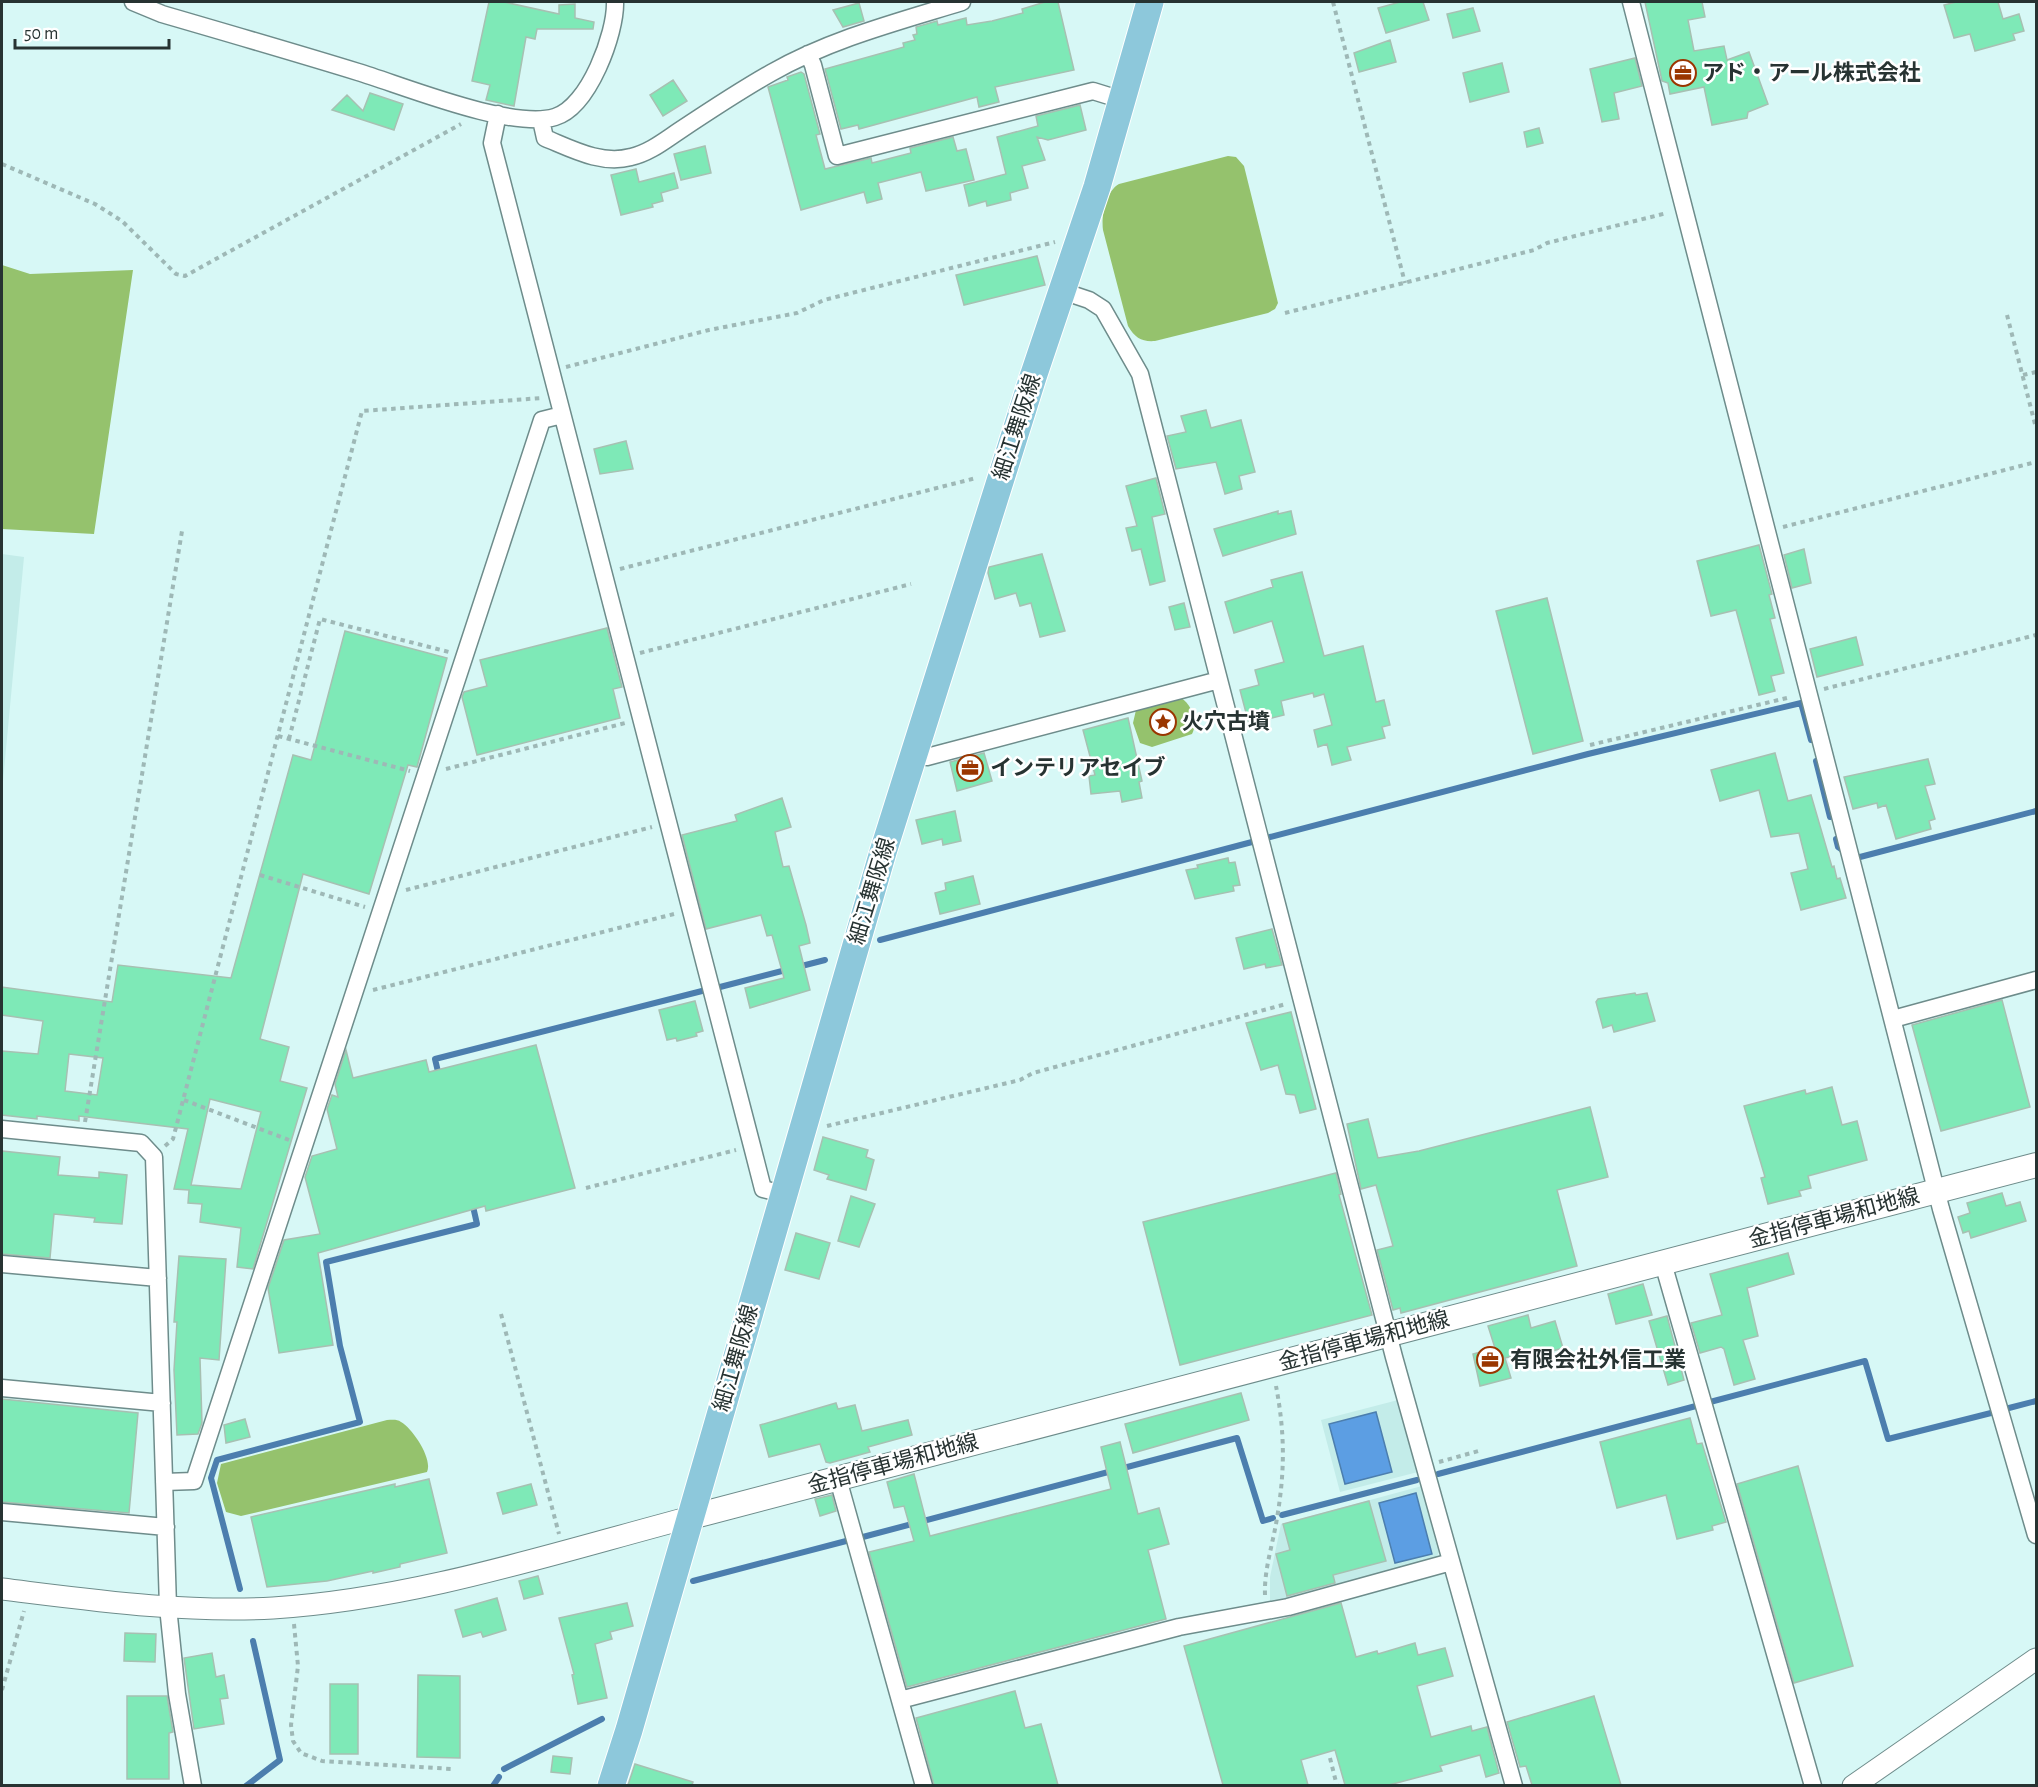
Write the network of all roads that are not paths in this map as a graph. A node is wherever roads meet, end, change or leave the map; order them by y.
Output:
1 (133, 2) edge
2 (615, 2) edge
3 (962, 2) edge
4 (1150, 2) edge
5 (1631, 2) edge
6 (808, 54) junction
7 (1122, 100) junction
8 (498, 114) junction
9 (541, 120) junction
10 (1062, 291) junction
11 (562, 415) junction
12 (1220, 680) junction
13 (914, 752) junction
14 (2037, 980) edge
15 (1893, 1019) junction
16 (2, 1129) edge
17 (2037, 1165) edge
18 (1936, 1191) junction
19 (783, 1194) junction
20 (1663, 1263) junction
21 (2, 1264) edge
22 (158, 1278) junction
23 (1389, 1334) junction
24 (2, 1388) edge
25 (162, 1403) junction
26 (838, 1479) junction
27 (164, 1482) junction
28 (2, 1512) edge
29 (691, 1517) junction
30 (166, 1527) junction
31 (2037, 1535) edge
32 (1451, 1562) junction
33 (2, 1589) edge
34 (168, 1607) junction
35 (2037, 1659) edge
36 (900, 1700) junction
37 (193, 1785) edge
38 (611, 1785) edge
39 (924, 1785) edge
40 (1514, 1785) edge
41 (1813, 1785) edge
42 (1853, 1785) edge

1 - 8 street
2 - 9 street
3 - 6 street
4 - 7 main road, 細江舞阪線
5 - 15 street
6 - 7 street
6 - 9 street
7 - 10 main road, 細江舞阪線
8 - 9 street
8 - 11 street
10 - 12 street
10 - 13 main road, 細江舞阪線
11 - 19 street
11 - 27 street
12 - 13 street
12 - 23 street
13 - 19 main road, 細江舞阪線
14 - 15 street
15 - 18 street
16 - 22 street
17 - 18 main road, 金指停車場和地線
18 - 20 main road, 金指停車場和地線
18 - 31 street
19 - 29 main road, 細江舞阪線
20 - 23 main road, 金指停車場和地線
20 - 41 street
21 - 22 street
22 - 25 street
23 - 26 main road, 金指停車場和地線
23 - 32 street
24 - 25 street
25 - 27 street
26 - 29 main road, 金指停車場和地線
26 - 36 street
27 - 30 street
28 - 30 street
29 - 34 street
29 - 38 main road, 細江舞阪線
30 - 34 street
32 - 36 street
32 - 40 street
33 - 34 street
34 - 37 street
35 - 42 street
36 - 39 street

